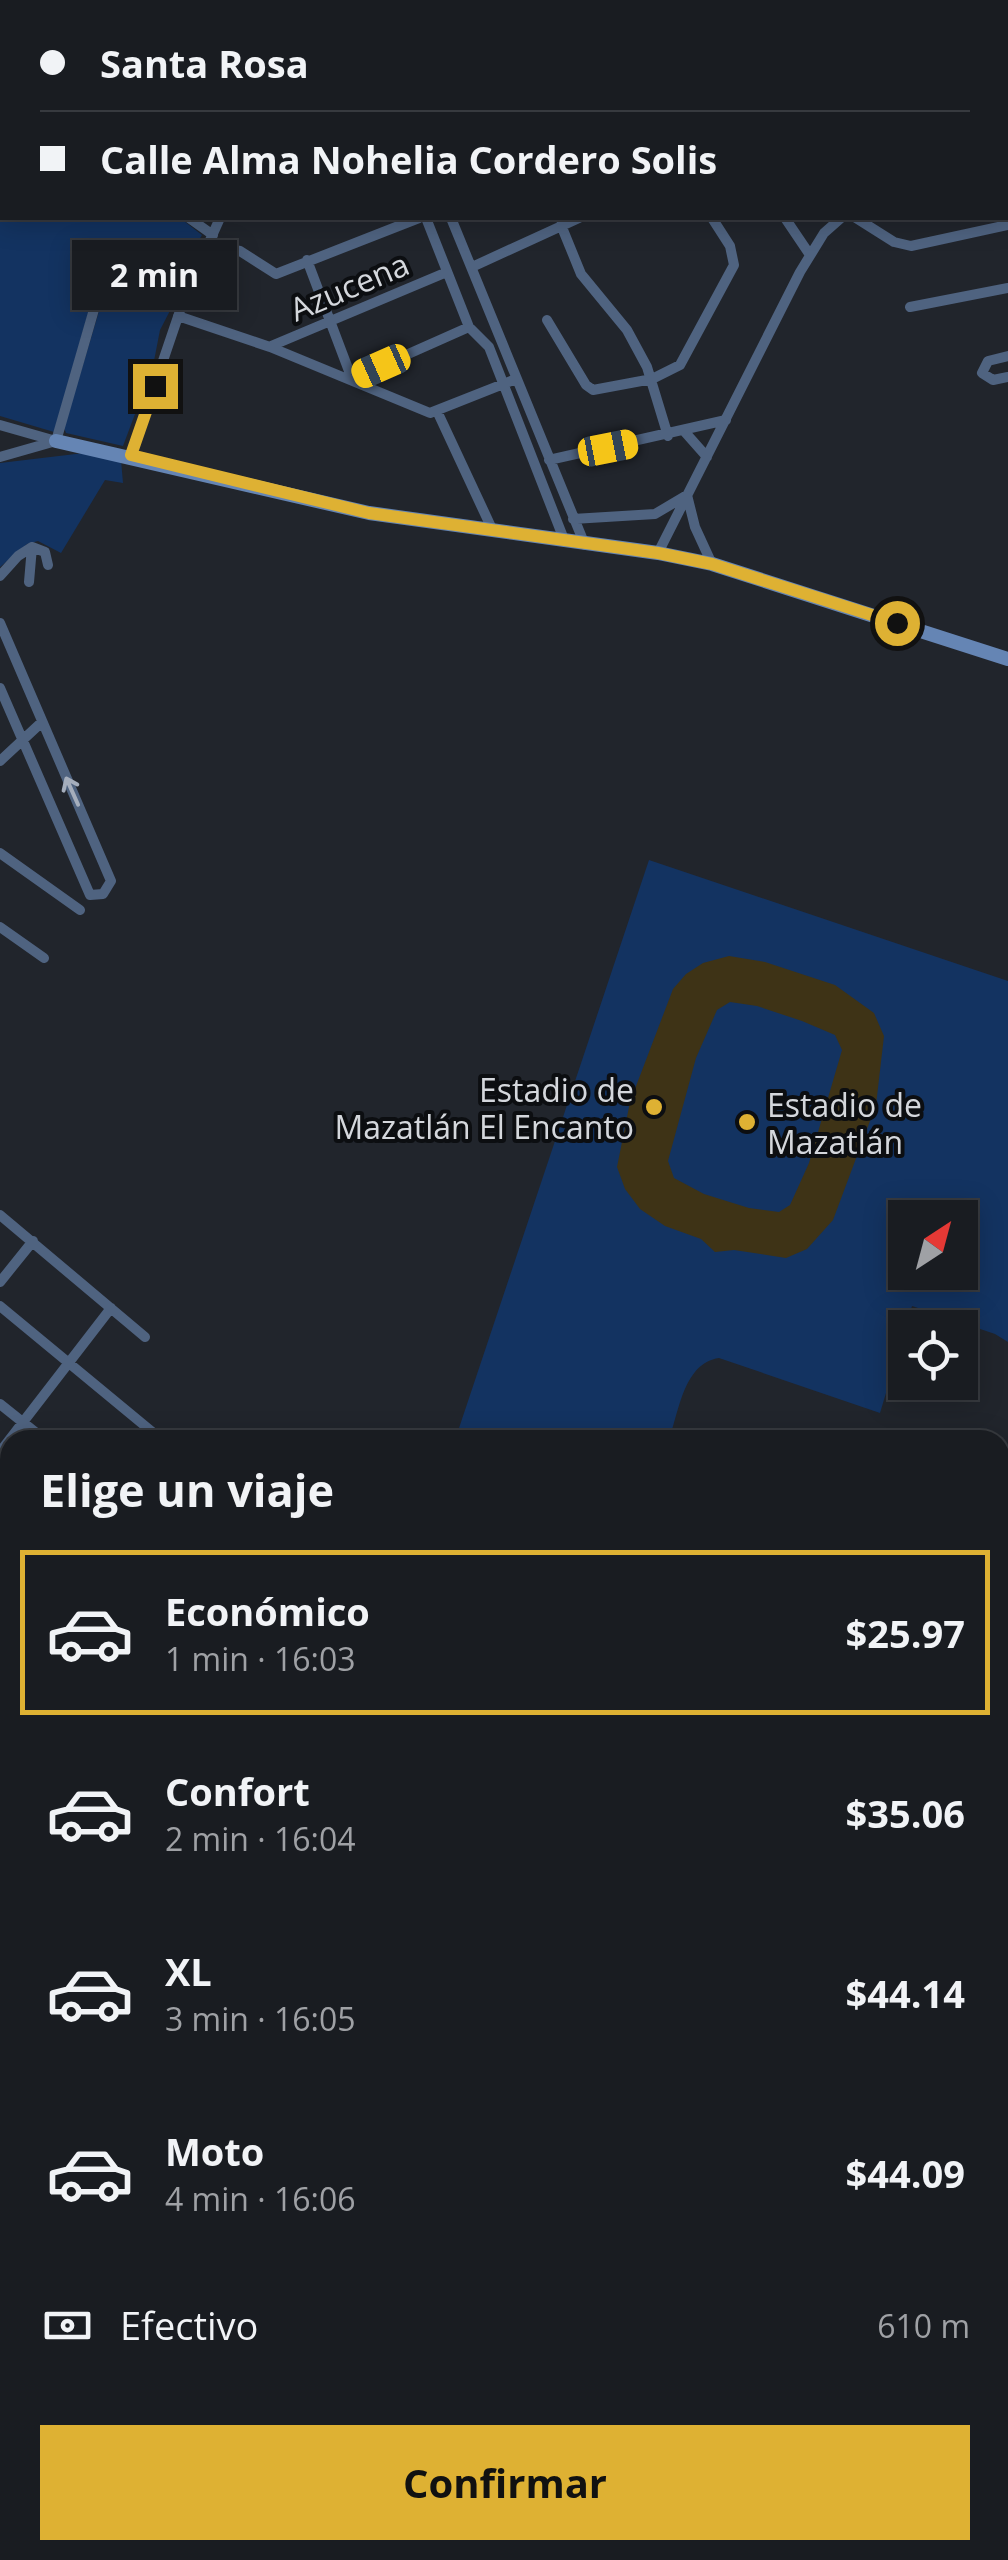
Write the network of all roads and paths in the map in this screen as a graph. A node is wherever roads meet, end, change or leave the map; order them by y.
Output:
1 (191, 220) edge
2 (219, 220) edge
3 (417, 220) edge
4 (423, 220) edge
5 (452, 220) edge
6 (574, 220) edge
7 (713, 220) edge
8 (786, 220) edge
9 (840, 220) edge
10 (859, 220) edge
11 (561, 226) junction
12 (1008, 226) edge
13 (211, 240) junction
14 (810, 255) junction
15 (307, 260) junction
16 (472, 267) junction
17 (197, 271) junction
18 (447, 272) junction
19 (1008, 288) edge
20 (910, 307) dead end
21 (178, 316) junction
22 (547, 320) dead end
23 (330, 321) junction
24 (469, 328) junction
25 (270, 347) junction
26 (1008, 356) edge
27 (1008, 377) edge
28 (352, 379) junction
29 (516, 379) junction
30 (652, 380) junction
31 (503, 386) junction
32 (437, 411) junction
33 (726, 420) junction
34 (0, 425) edge
35 (684, 431) junction
36 (668, 436) junction
37 (56, 441) junction
38 (131, 455) junction
39 (707, 456) junction
40 (0, 457) edge
41 (550, 460) junction
42 (688, 496) junction
43 (574, 519) junction
44 (494, 532) junction
45 (565, 542) junction
46 (586, 545) junction
47 (32, 548) junction
48 (658, 553) junction
49 (712, 564) junction
50 (48, 565) dead end
51 (0, 576) edge
52 (29, 582) dead end
53 (0, 622) edge
54 (1008, 659) edge
55 (0, 688) edge
56 (42, 722) junction
57 (23, 740) junction
58 (0, 761) edge
59 (0, 853) edge
60 (80, 910) dead end
61 (0, 927) edge
62 (44, 958) dead end
63 (0, 1214) edge
64 (33, 1241) junction
65 (0, 1282) edge
66 (0, 1306) edge
67 (111, 1308) junction
68 (145, 1337) dead end
69 (70, 1363) junction
70 (0, 1404) edge
71 (24, 1423) junction
72 (18, 1430) edge
73 (33, 1430) edge
74 (150, 1430) edge

1 - 13 street
2 - 13 street
3 - 15 street
4 - 18 street
5 - 16 street
6 - 11 street
7 - 30 street
8 - 14 street
9 - 14 street
10 - 12 street
11 - 16 street
11 - 30 street
13 - 15 street
13 - 17 street
14 - 33 street
15 - 23 street
16 - 29 street
17 - 21 street
17 - 37 street
18 - 23 street, Azucena
18 - 24 street
19 - 20 street
21 - 25 street
21 - 38 street
22 - 30 street
23 - 25 street, Azucena
23 - 28 street
24 - 28 street
24 - 31 street
25 - 28 street
26 - 27 street
28 - 32 street
29 - 31 street
29 - 41 street
30 - 36 street
31 - 32 street
31 - 45 street
32 - 44 street
33 - 35 street
33 - 39 street
34 - 37 street
35 - 36 street
35 - 39 street
36 - 41 street
37 - 38 main road
37 - 40 street
38 - 44 main road
39 - 42 street
41 - 43 street
42 - 43 street
42 - 48 street
42 - 49 street
43 - 46 street
44 - 45 main road
45 - 46 main road
46 - 48 main road
47 - 50 street
47 - 51 street
47 - 52 street
48 - 49 main road
49 - 54 main road
53 - 56 street
55 - 57 street
56 - 57 street
57 -> 56 street
57 - 58 street
59 - 60 street
61 - 62 street
63 - 64 street
64 - 65 street
64 - 67 street
66 - 69 street
67 - 68 street
67 - 69 street
69 - 71 street
69 - 74 street
70 - 71 street
71 - 72 street
71 - 73 street

